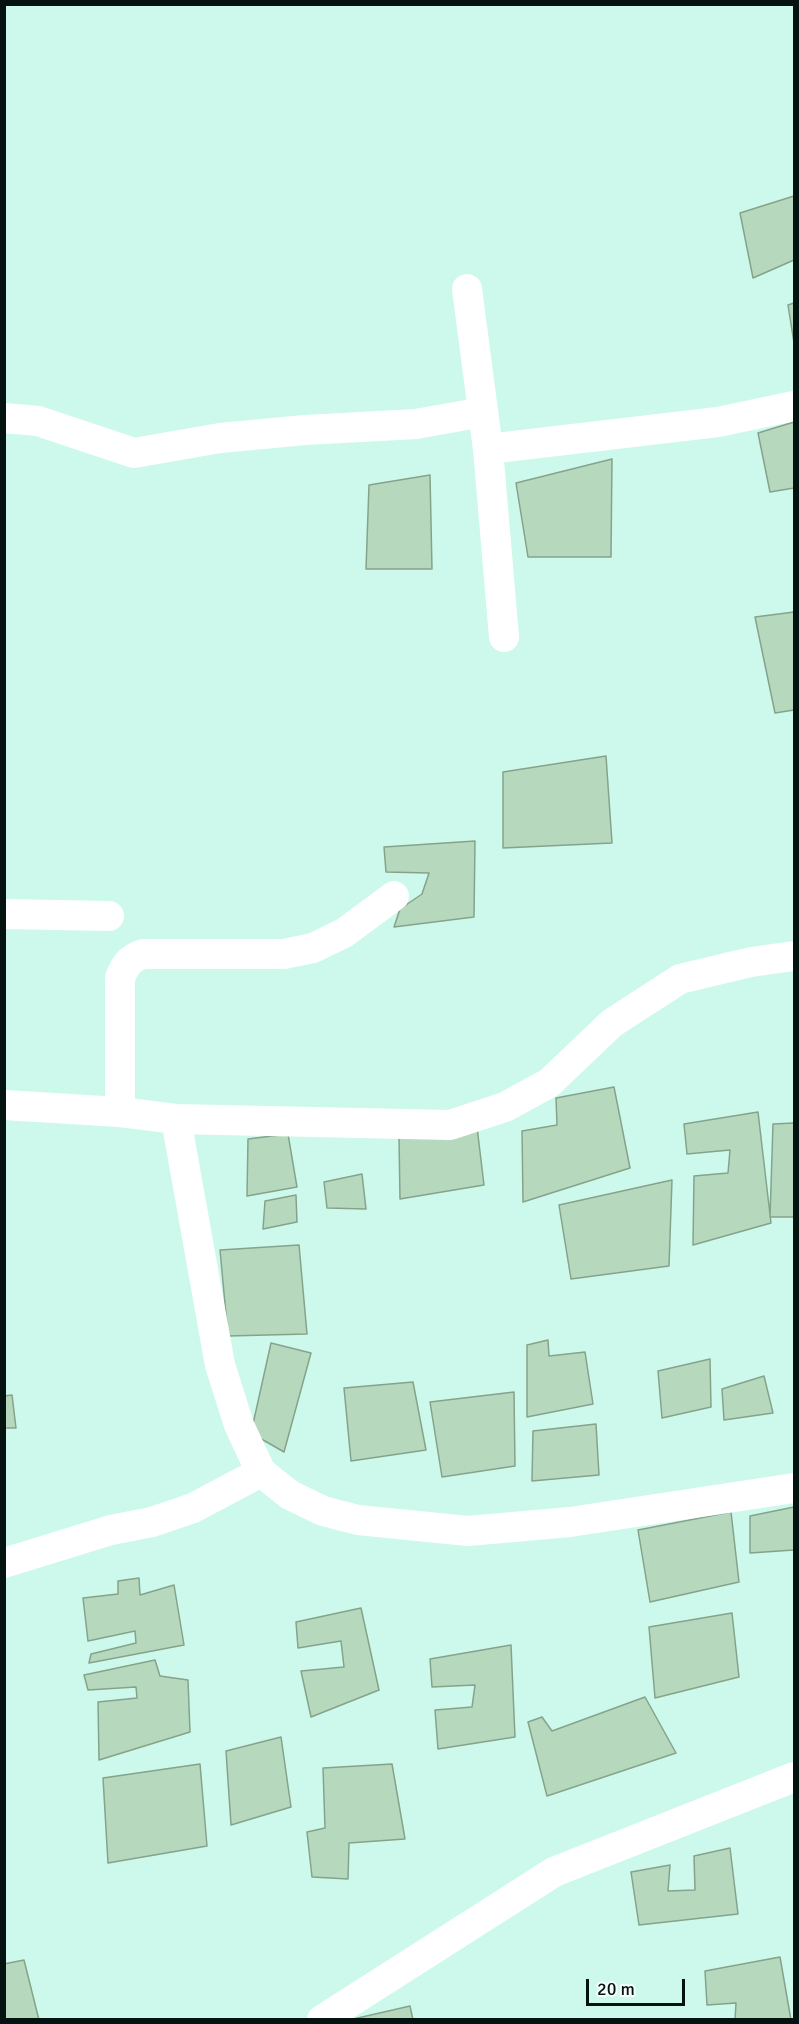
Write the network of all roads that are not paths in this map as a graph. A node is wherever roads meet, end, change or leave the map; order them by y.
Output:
1 (467, 289) dead end
2 (795, 406) edge
3 (483, 412) junction
4 (4, 418) edge
5 (488, 449) junction
6 (504, 637) dead end
7 (394, 896) dead end
8 (4, 914) edge
9 (109, 916) dead end
10 (795, 956) edge
11 (4, 1105) edge
12 (120, 1112) junction
13 (176, 1119) junction
14 (261, 1472) junction
15 (795, 1488) edge
16 (4, 1563) edge
17 (795, 1777) edge
18 (322, 2019) edge

1 - 3 street
2 - 5 street
3 - 4 street
3 - 5 street
5 - 6 street
7 - 12 street
8 - 9 street
10 - 13 street
11 - 12 street
12 - 13 street
13 - 14 street
14 - 15 street
14 - 16 street
17 - 18 street

